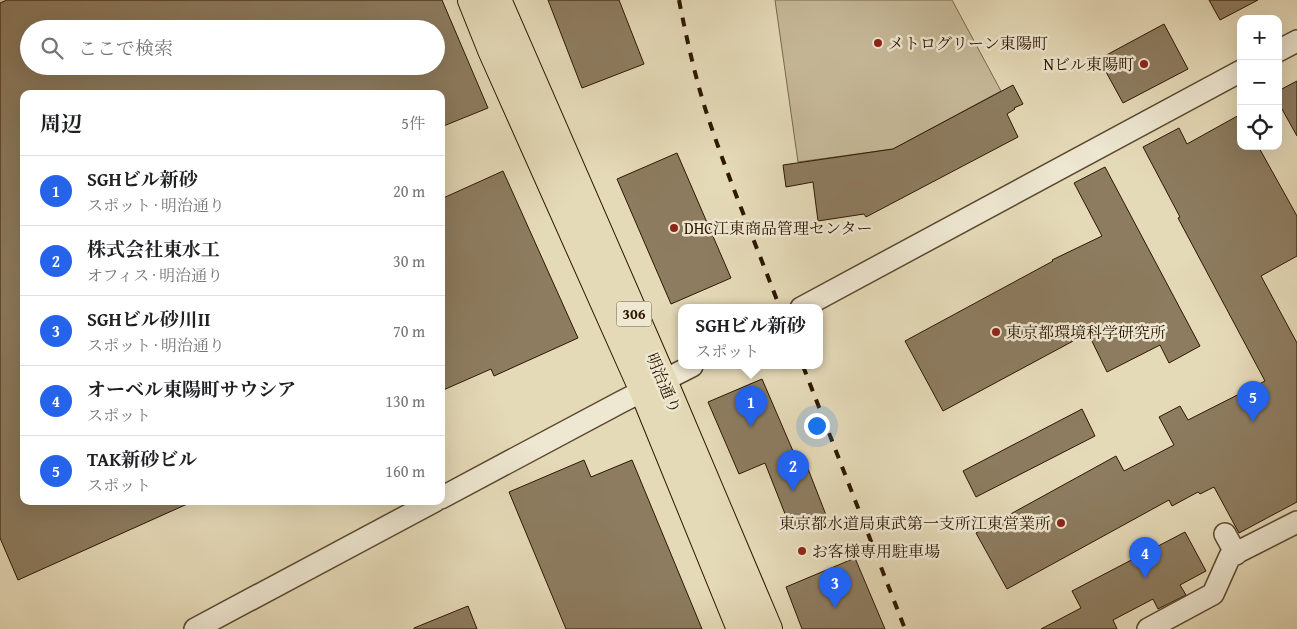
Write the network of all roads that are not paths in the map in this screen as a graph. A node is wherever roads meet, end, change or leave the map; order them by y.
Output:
1 (472, 0) edge
2 (497, 0) edge
3 (1297, 41) edge
4 (1282, 49) edge
5 (1237, 73) edge
6 (808, 304) edge
7 (686, 369) edge
8 (654, 386) junction
9 (445, 496) edge
10 (428, 505) edge
11 (1297, 522) edge
12 (1225, 534) dead end
13 (1236, 554) junction
14 (195, 629) edge
15 (741, 629) edge
16 (768, 629) edge
17 (1148, 629) edge

1 - 8 main road, 明治通り / 306
2 - 8 main road, 明治通り / 306
3 - 4 street
5 - 6 street
7 - 8 street
8 - 9 street
8 - 15 main road, 明治通り / 306
8 - 16 main road, 明治通り / 306
10 - 14 street
11 - 13 street
12 - 13 street
13 - 17 street

